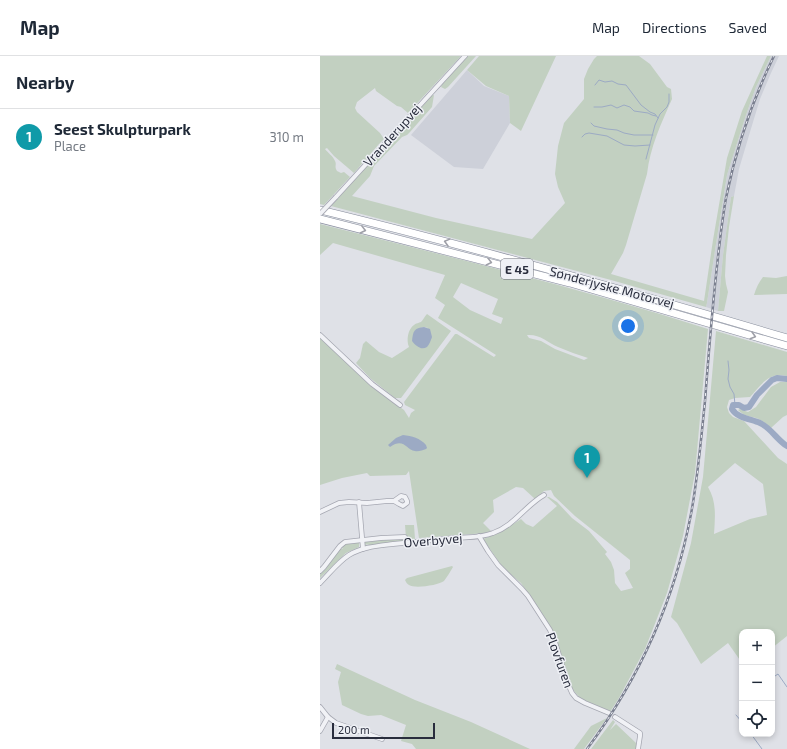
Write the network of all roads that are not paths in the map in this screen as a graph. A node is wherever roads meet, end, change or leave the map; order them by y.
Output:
1 (465, 56) edge
2 (320, 210) edge
3 (320, 214) edge
4 (320, 219) edge
5 (320, 335) edge
6 (787, 338) edge
7 (787, 346) edge
8 (400, 405) dead end
9 (544, 495) dead end
10 (394, 501) dead end
11 (358, 502) junction
12 (320, 512) edge
13 (480, 536) junction
14 (405, 537) dead end
15 (362, 540) junction
16 (363, 549) junction
17 (320, 571) edge
18 (320, 583) edge
19 (320, 707) edge
20 (609, 713) dead end
21 (328, 717) junction
22 (615, 717) dead end
23 (320, 731) edge
24 (382, 739) dead end
25 (638, 749) edge

1 - 3 street, Vranderupvej, bridge
6 -> 2 highway, Sønderjyske Motorvej / E 45
4 -> 7 highway, Sønderjyske Motorvej / E 45
5 - 8 street
9 - 13 street, Overbyvej
10 - 11 street
11 - 12 street
11 - 15 street
13 - 16 street, Overbyvej
13 - 20 street, Plovfuren
14 - 15 street
15 - 16 street
15 - 17 street
16 - 18 street, Overbyvej
19 - 21 street
21 - 23 street
21 - 24 street
22 - 25 street

